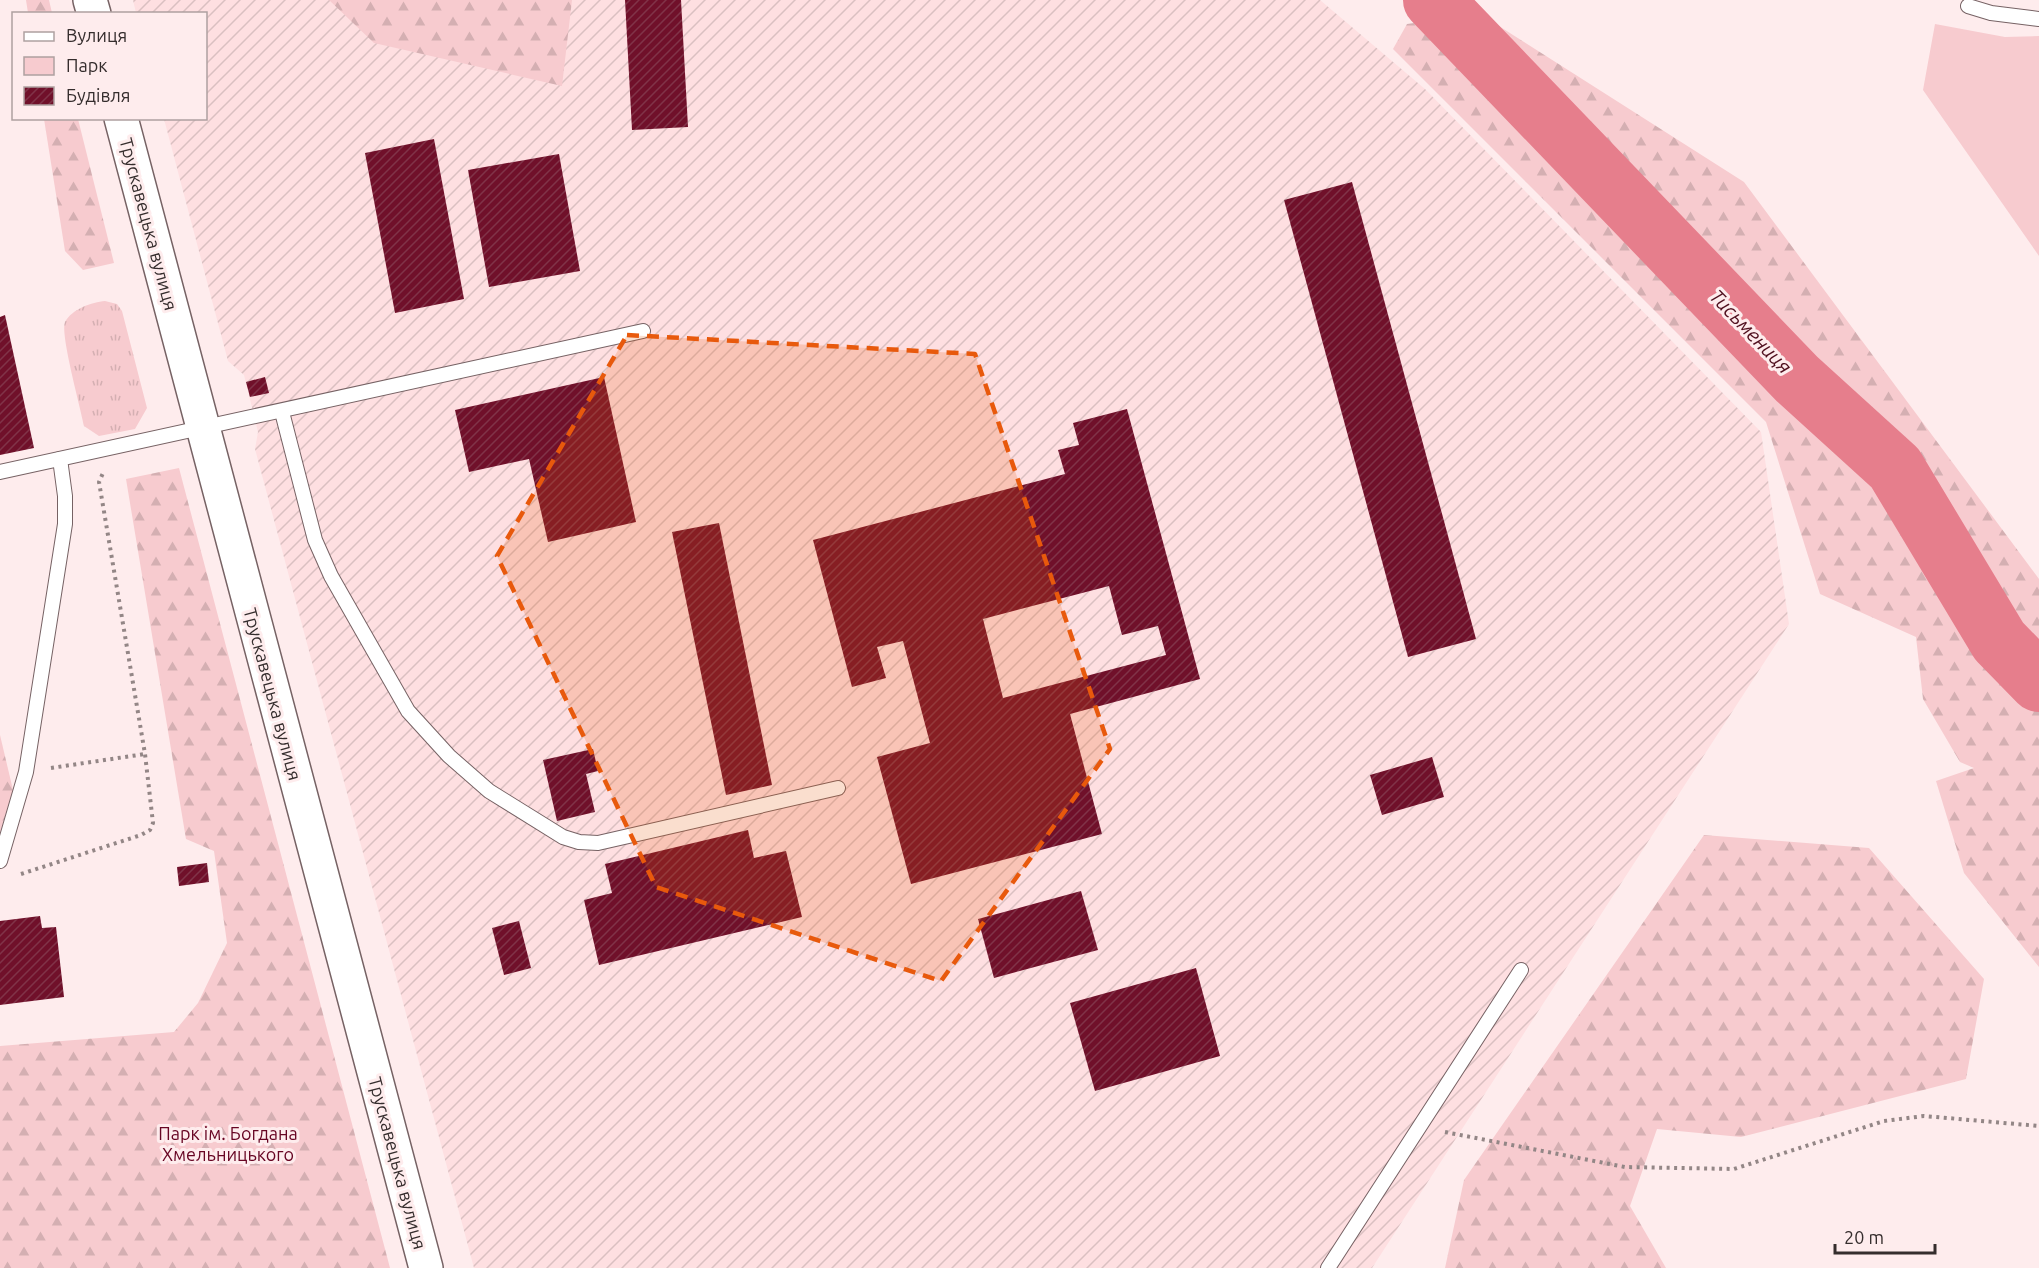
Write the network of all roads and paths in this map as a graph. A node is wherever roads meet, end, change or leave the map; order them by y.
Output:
1 (1968, 6) dead end
2 (2039, 19) edge
3 (122, 120) edge
4 (643, 331) dead end
5 (282, 412) junction
6 (202, 429) junction
7 (142, 441) junction
8 (60, 459) junction
9 (0, 472) edge
10 (145, 754) junction
11 (26, 772) junction
12 (838, 788) dead end
13 (0, 861) edge
14 (11, 877) dead end
15 (1521, 970) dead end
16 (2039, 1126) edge
17 (1420, 1127) junction
18 (426, 1268) edge
19 (1328, 1268) edge

1 - 2 lane
3 - 6 main road, Трускавецька вулиця
4 - 5 lane
5 - 6 lane
5 - 12 lane
6 - 7 lane
6 - 18 main road, Трускавецька вулиця
7 - 8 lane
7 - 10 path
8 - 9 lane
8 - 11 lane
10 - 11 path
10 - 14 path
11 - 13 lane
15 - 17 lane
16 - 17 path
17 - 19 lane

